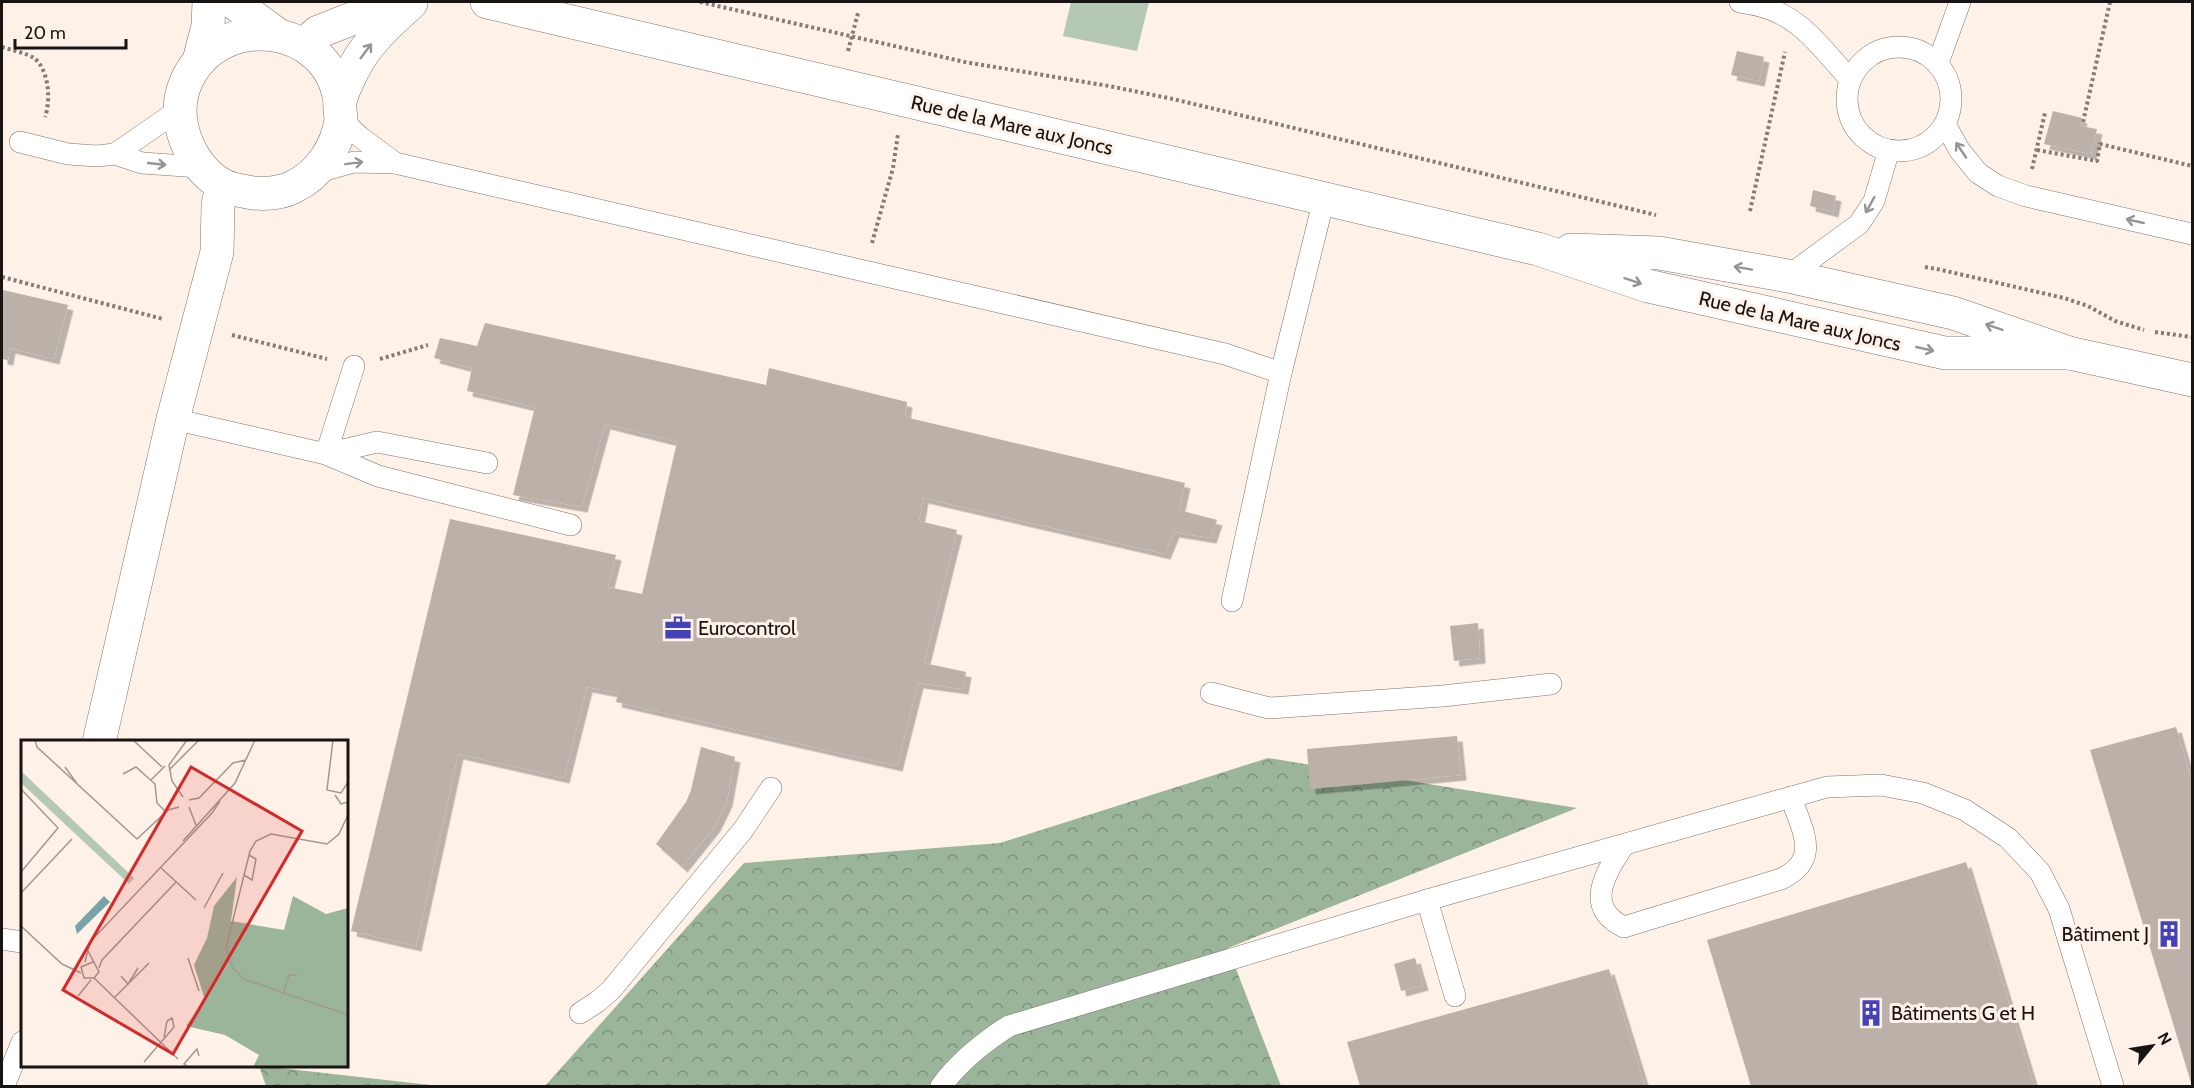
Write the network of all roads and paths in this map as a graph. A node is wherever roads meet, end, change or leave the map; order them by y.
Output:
1 (209, 2) edge
2 (233, 2) edge
3 (415, 2) edge
4 (487, 2) edge
5 (700, 2) edge
6 (1960, 2) edge
7 (2110, 2) edge
8 (1751, 3) edge
9 (858, 13) dead end
10 (1792, 20) junction
11 (852, 37) junction
12 (291, 40) junction
13 (2, 47) edge
14 (200, 61) junction
15 (1938, 63) junction
16 (1850, 79) junction
17 (840, 85) junction
18 (180, 109) junction
19 (340, 110) junction
20 (2045, 113) dead end
21 (2083, 122) dead end
22 (1945, 124) junction
23 (887, 131) dead end
24 (28, 144) joint
25 (1889, 150) junction
26 (2037, 150) junction
27 (115, 154) junction
28 (394, 163) junction
29 (2193, 166) edge
30 (315, 173) junction
31 (211, 176) junction
32 (264, 194) junction
33 (2026, 196) junction
34 (1324, 198) junction
35 (1750, 211) dead end
36 (1658, 215) dead end
37 (2193, 234) edge
38 (1538, 249) junction
39 (217, 252) junction
40 (1914, 266) dead end
41 (865, 270) junction
42 (1788, 276) junction
43 (2193, 337) edge
44 (2068, 353) junction
45 (354, 366) dead end
46 (1281, 374) junction
47 (2193, 380) edge
48 (173, 419) junction
49 (326, 454) junction
50 (488, 463) dead end
51 (571, 525) dead end
52 (1232, 601) dead end
53 (1551, 684) dead end
54 (1211, 693) dead end
55 (99, 740) edge
56 (771, 788) dead end
57 (1791, 797) junction
58 (1624, 844) junction
59 (1427, 900) junction
60 (2, 939) edge
61 (21, 942) edge
62 (1455, 996) dead end
63 (580, 1013) dead end
64 (21, 1044) edge
65 (4, 1086) edge
66 (941, 1086) edge
67 (2113, 1086) edge

1 - 14 street
2 - 12 street
3 - 12 street
19 -> 3 street
4 - 17 street, Rue de la Mare aux Joncs
5 - 11 path
6 - 15 lane
7 - 21 path
8 - 10 lane
9 - 11 path
10 - 16 lane
10 - 35 path
11 - 17 path
11 - 36 path
12 - 14 street
12 - 19 street
13 - 24 path
14 - 18 street
15 - 16 lane
15 - 22 lane
16 - 25 lane
17 - 34 street, Rue de la Mare aux Joncs
18 - 27 lane
18 - 31 street
19 - 28 lane
19 - 30 street
20 - 26 path
22 - 25 lane
33 -> 22 lane
23 - 41 path
24 - 27 lane
25 -> 42 lane
26 - 29 path
26 - 33 path
27 -> 31 lane
30 -> 28 lane
28 - 41 lane
30 - 32 street
31 - 32 street
31 - 39 street
32 - 39 street
37 -> 33 lane
34 - 38 street, Rue de la Mare aux Joncs
34 - 46 lane
42 -> 38 street, Rue de la Mare aux Joncs
38 -> 44 street, Rue de la Mare aux Joncs
39 - 48 street
40 - 43 path
41 - 46 lane
44 -> 42 street, Rue de la Mare aux Joncs
44 - 47 street, Rue de la Mare aux Joncs
45 - 49 lane
46 - 52 lane
48 - 49 lane
48 - 55 street
49 - 50 lane
49 - 51 lane
53 - 54 lane
56 - 63 lane
57 - 58 lane
57 - 58 lane
57 - 67 lane
58 - 59 lane
59 - 62 lane
59 - 66 lane
60 - 61 lane
64 - 65 lane

